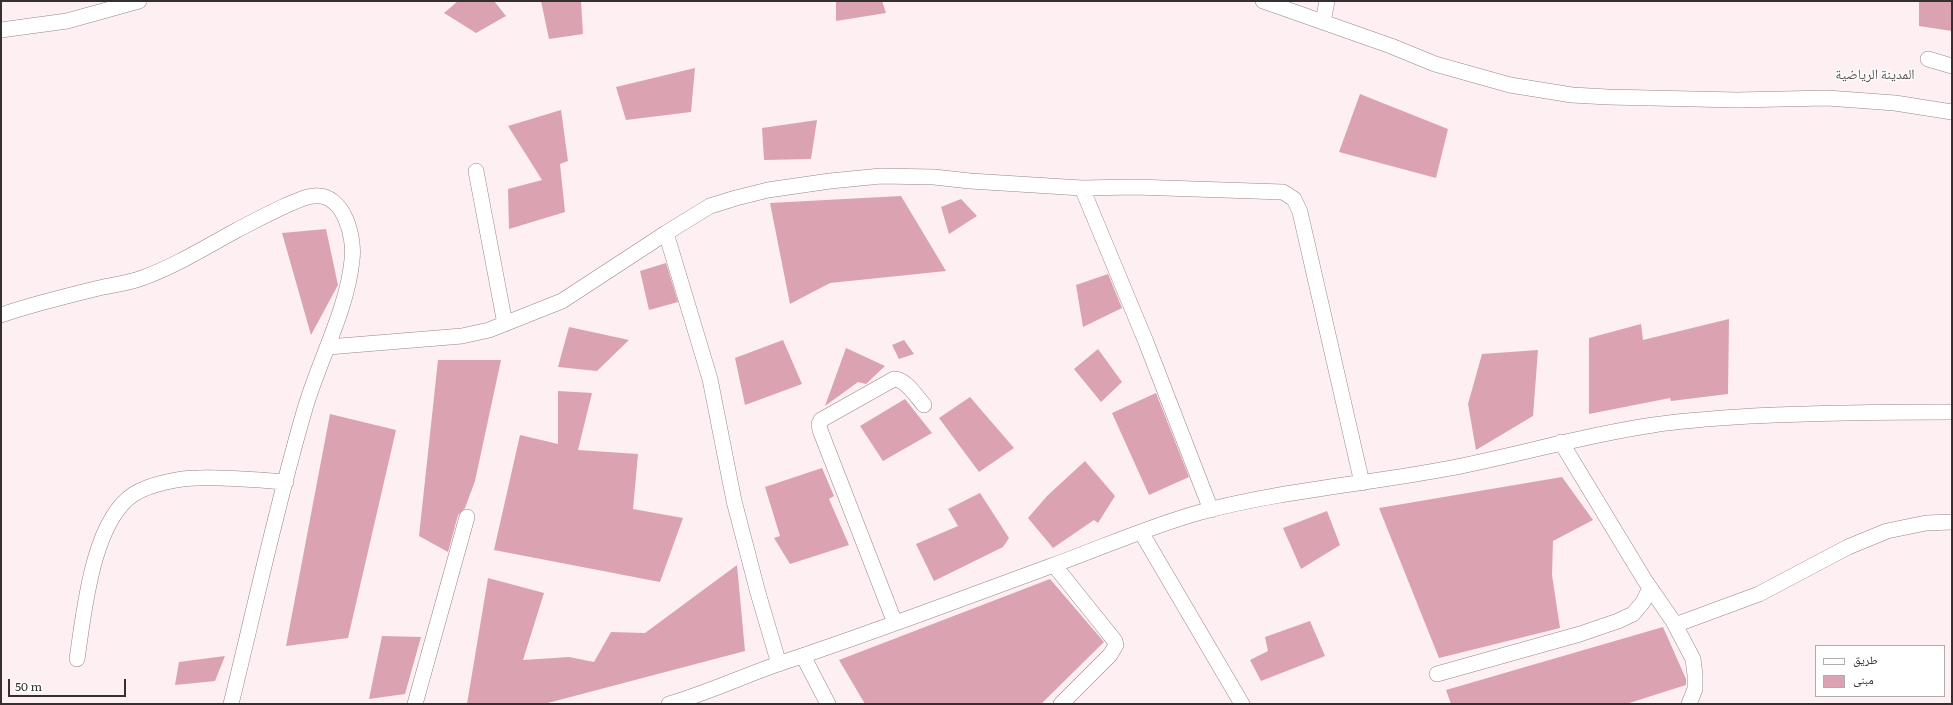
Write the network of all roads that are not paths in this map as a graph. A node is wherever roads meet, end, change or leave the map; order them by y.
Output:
1 (139, 1) edge
2 (1263, 1) edge
3 (1327, 1) edge
4 (1323, 22) junction
5 (1, 30) edge
6 (1928, 59) dead end
7 (1952, 66) edge
8 (1952, 112) edge
9 (476, 171) dead end
10 (1082, 188) junction
11 (666, 233) junction
12 (1, 315) edge
13 (505, 324) junction
14 (328, 347) junction
15 (924, 405) dead end
16 (1952, 412) edge
17 (1561, 442) junction
18 (286, 482) junction
19 (1362, 483) junction
20 (1210, 510) junction
21 (467, 517) dead end
22 (1952, 522) edge
23 (1142, 532) junction
24 (1054, 565) junction
25 (1650, 588) junction
26 (895, 623) junction
27 (1675, 625) junction
28 (803, 656) junction
29 (77, 659) dead end
30 (779, 664) junction
31 (1437, 674) dead end
32 (232, 704) edge
33 (415, 704) edge
34 (669, 704) edge
35 (828, 704) edge
36 (1061, 704) edge
37 (1242, 704) edge
38 (1689, 704) edge

1 - 5 street
2 - 4 street
3 - 4 street
4 - 8 street
6 - 7 street
9 - 13 street
10 - 11 street
10 - 19 street
10 - 20 street
11 - 13 street
11 - 30 street
12 - 14 street
13 - 14 street
14 - 18 street
15 - 26 street
16 - 17 street
17 - 19 street
17 - 25 street
18 - 29 street
18 - 32 street
19 - 20 street
20 - 23 street
21 - 33 street
22 - 27 street
23 - 24 street
23 - 37 street
24 - 26 street
24 - 36 street
25 - 27 street
25 - 31 street
26 - 28 street
27 - 38 street
28 - 30 street
28 - 35 street
30 - 34 street

